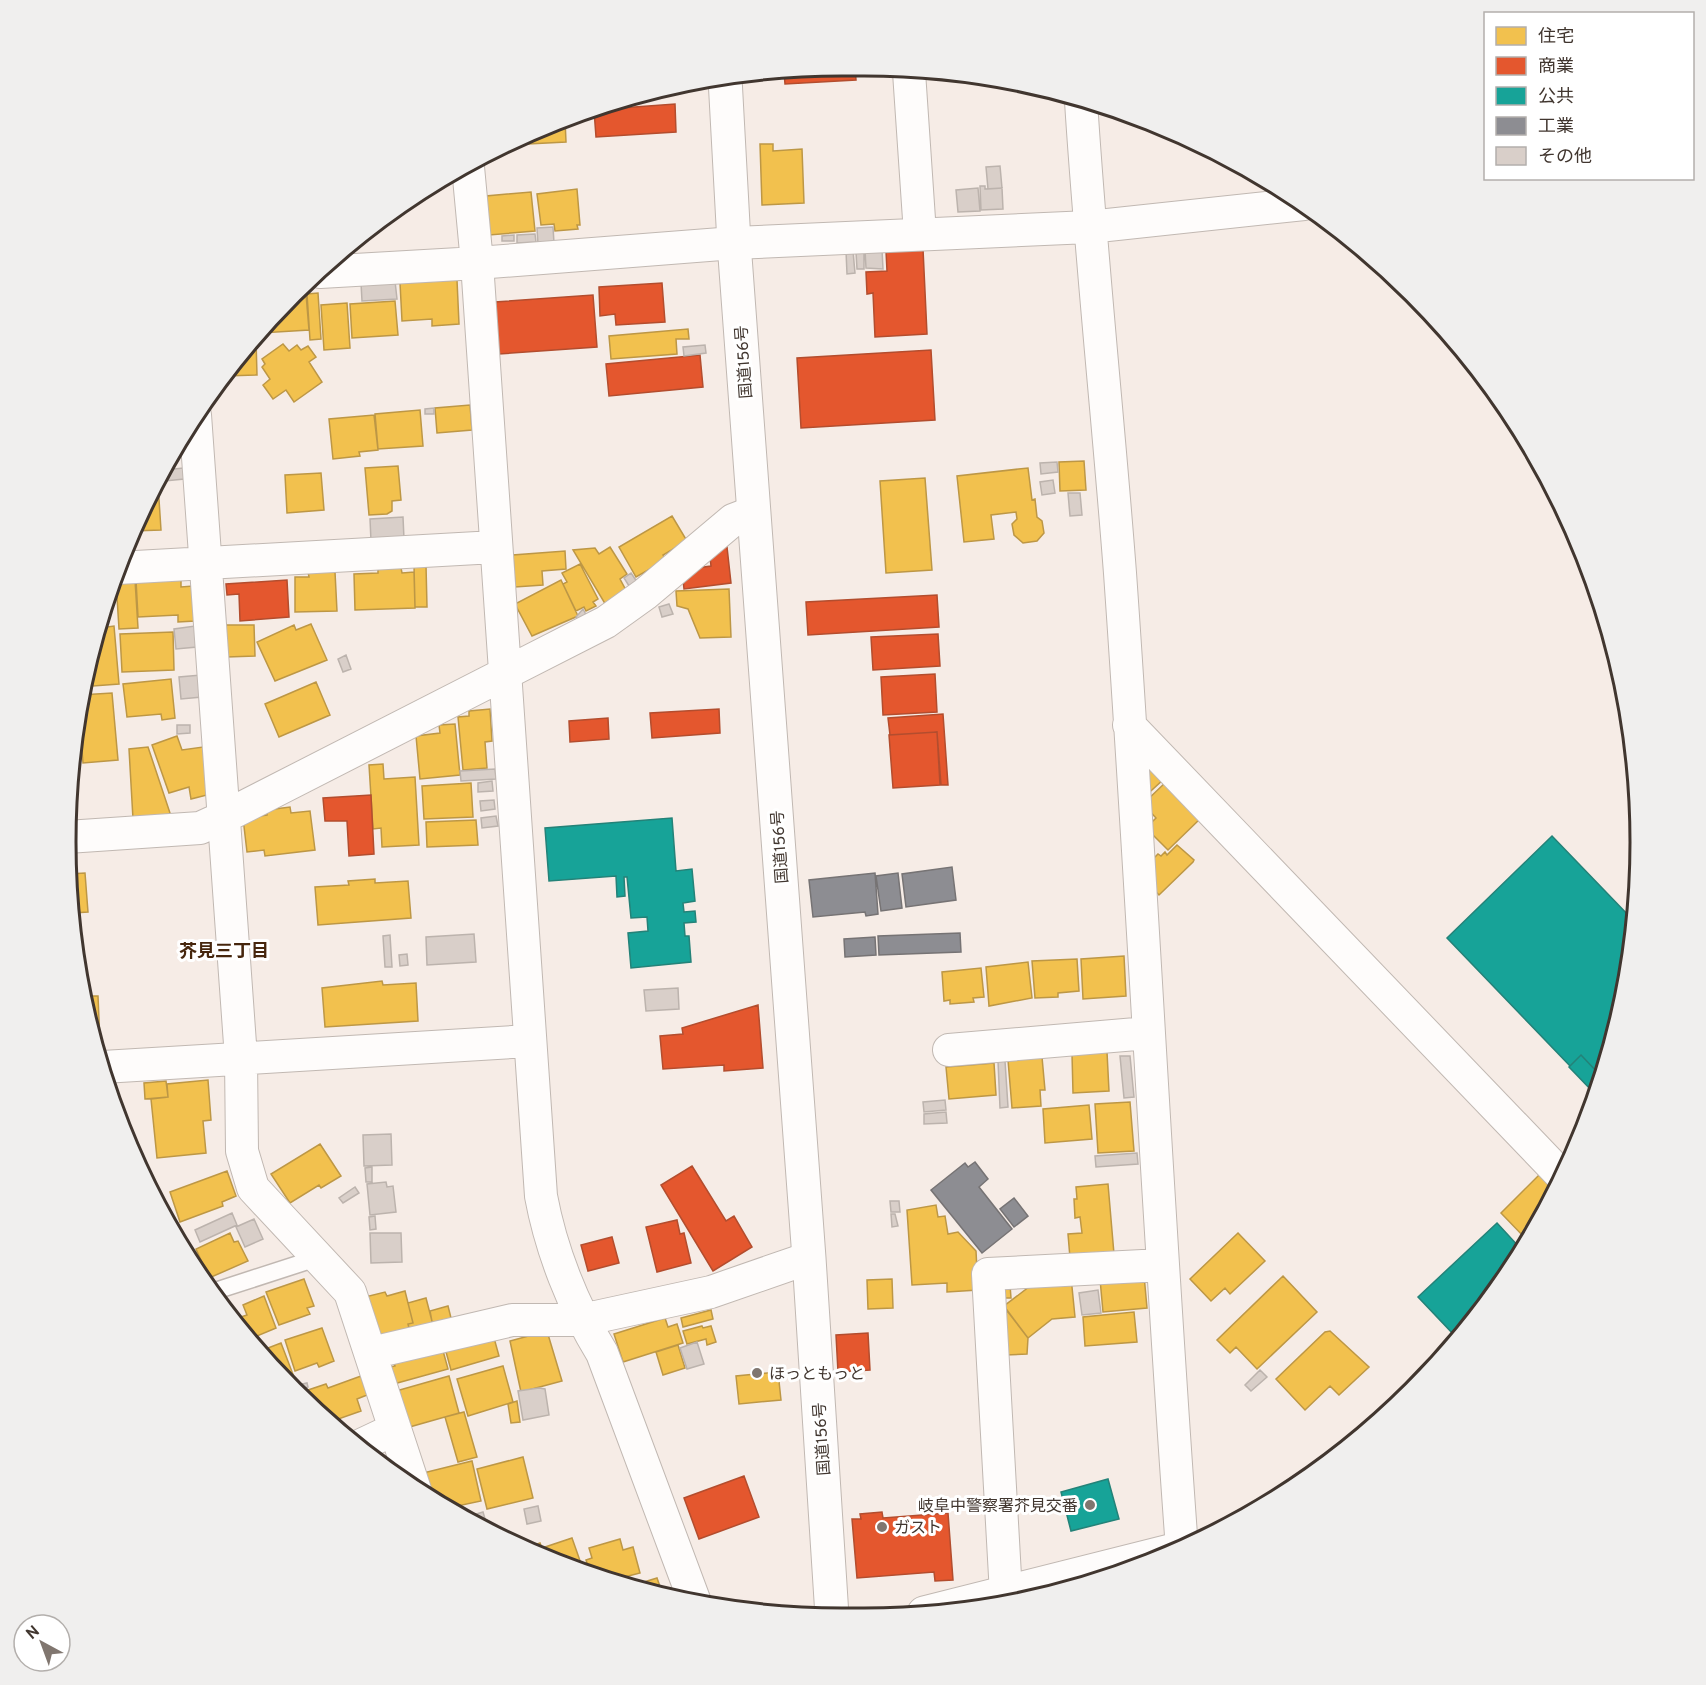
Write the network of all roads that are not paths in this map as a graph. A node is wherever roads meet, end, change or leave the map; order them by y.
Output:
1 (909, 78) edge
2 (725, 86) edge
3 (1081, 109) edge
4 (469, 174) edge
5 (1288, 206) edge
6 (1089, 227) junction
7 (920, 234) junction
8 (734, 243) junction
9 (477, 263) junction
10 (332, 271) edge
11 (196, 432) edge
12 (754, 512) junction
13 (495, 547) junction
14 (205, 563) junction
15 (128, 567) edge
16 (504, 674) junction
17 (1129, 725) junction
18 (224, 817) junction
19 (76, 836) edge
20 (1148, 1033) junction
21 (529, 1041) junction
22 (949, 1050) dead end
23 (240, 1058) junction
24 (110, 1067) edge
25 (1556, 1170) edge
26 (320, 1257) junction
27 (809, 1258) junction
28 (1162, 1265) junction
29 (221, 1289) edge
30 (582, 1320) junction
31 (370, 1353) junction
32 (395, 1429) junction
33 (367, 1442) edge
34 (410, 1474) edge
35 (1181, 1539) edge
36 (1120, 1564) edge
37 (692, 1594) edge
38 (1006, 1594) junction
39 (1000, 1596) edge
40 (831, 1608) edge

1 - 7 street
2 - 8 main road, 国道156号
3 - 6 street
4 - 9 street
5 - 6 street
6 - 7 street
6 - 17 street
7 - 8 street
8 - 9 street
8 - 12 main road, 国道156号
9 - 10 street
9 - 13 street
11 - 14 street
12 - 16 street
12 - 27 main road, 国道156号
13 - 14 street
13 - 16 street
14 - 15 street
14 - 18 street
16 - 18 street
16 - 21 street
17 - 20 street
17 - 25 street
18 - 19 street
18 - 23 street
20 - 22 street
20 - 28 street
21 - 23 street
21 - 30 street
23 - 24 street
23 - 26 street
26 - 29 lane
26 - 31 street
27 - 30 street
27 - 40 main road, 国道156号
28 - 35 street
28 - 38 street
30 - 31 street
30 - 37 street
31 - 32 street
32 - 33 street
32 - 34 street
36 - 38 main road
38 - 39 main road

